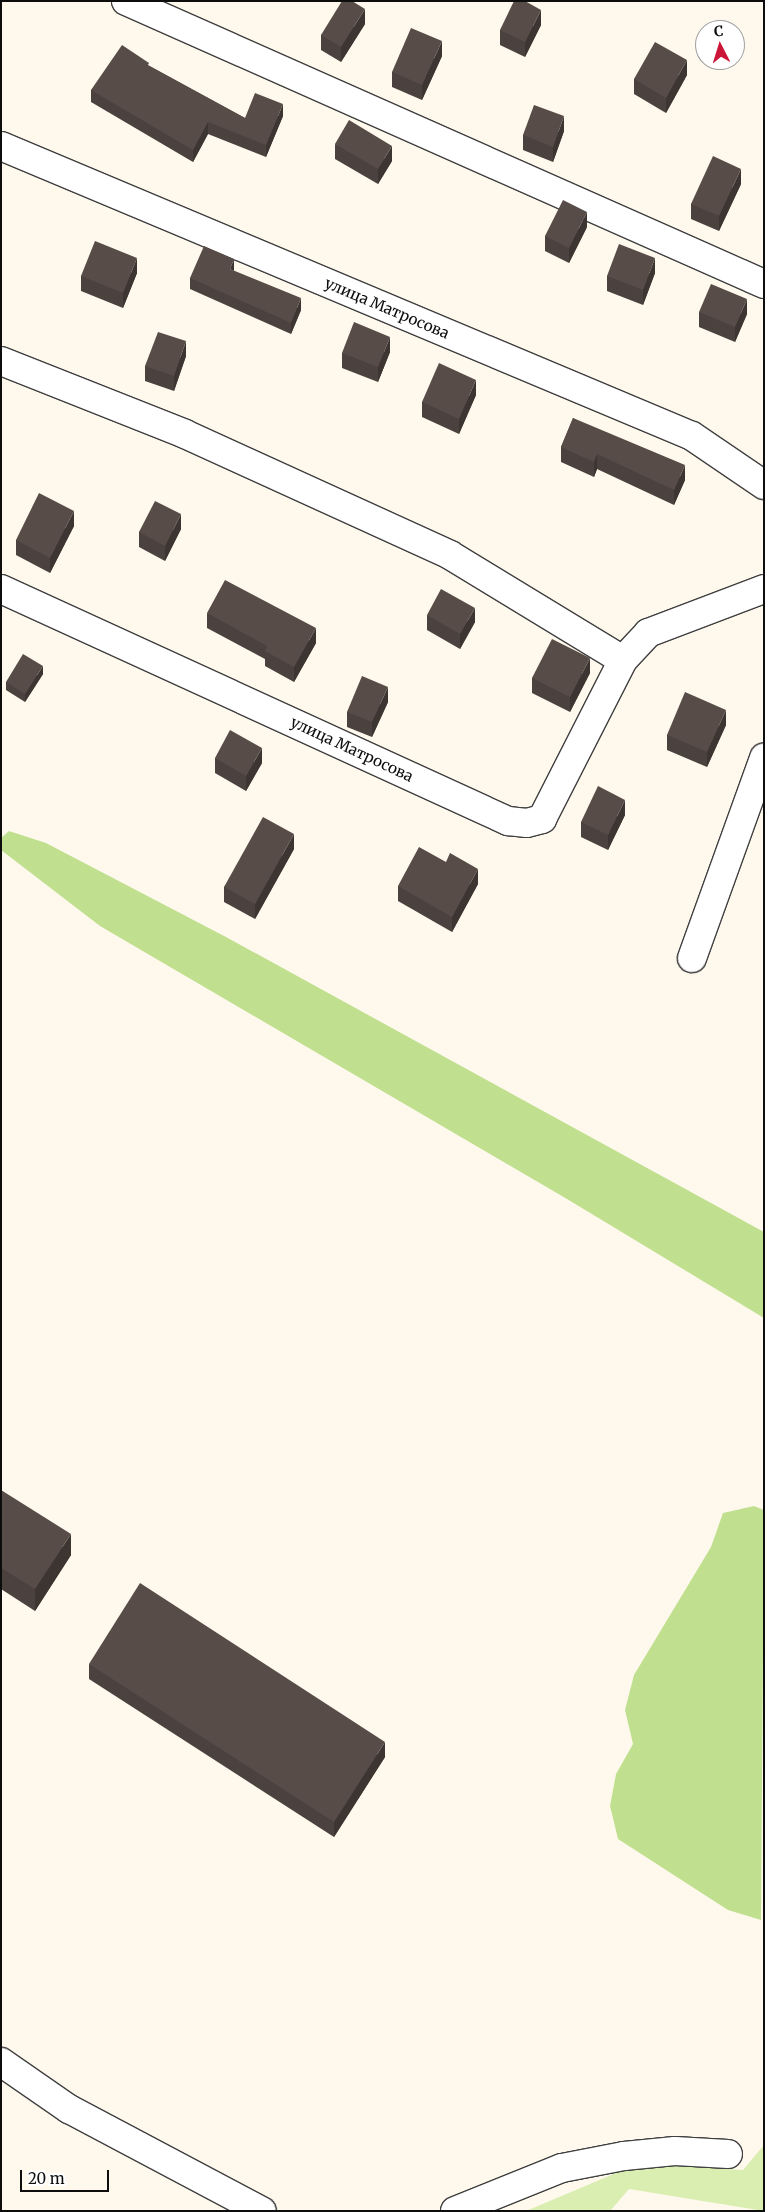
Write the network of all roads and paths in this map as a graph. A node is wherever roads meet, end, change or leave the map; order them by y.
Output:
1 (126, 1) edge
2 (1, 146) edge
3 (764, 284) edge
4 (1, 361) edge
5 (764, 485) edge
6 (1, 589) edge
7 (764, 589) edge
8 (624, 660) junction
9 (764, 758) edge
10 (692, 958) dead end
11 (1, 2062) edge
12 (728, 2154) dead end
13 (262, 2211) edge
14 (455, 2211) edge

1 - 3 street
2 - 5 street, улица Матросова
4 - 8 street
6 - 8 street, улица Матросова
7 - 8 street, улица Матросова
9 - 10 street
11 - 13 street
12 - 14 street

